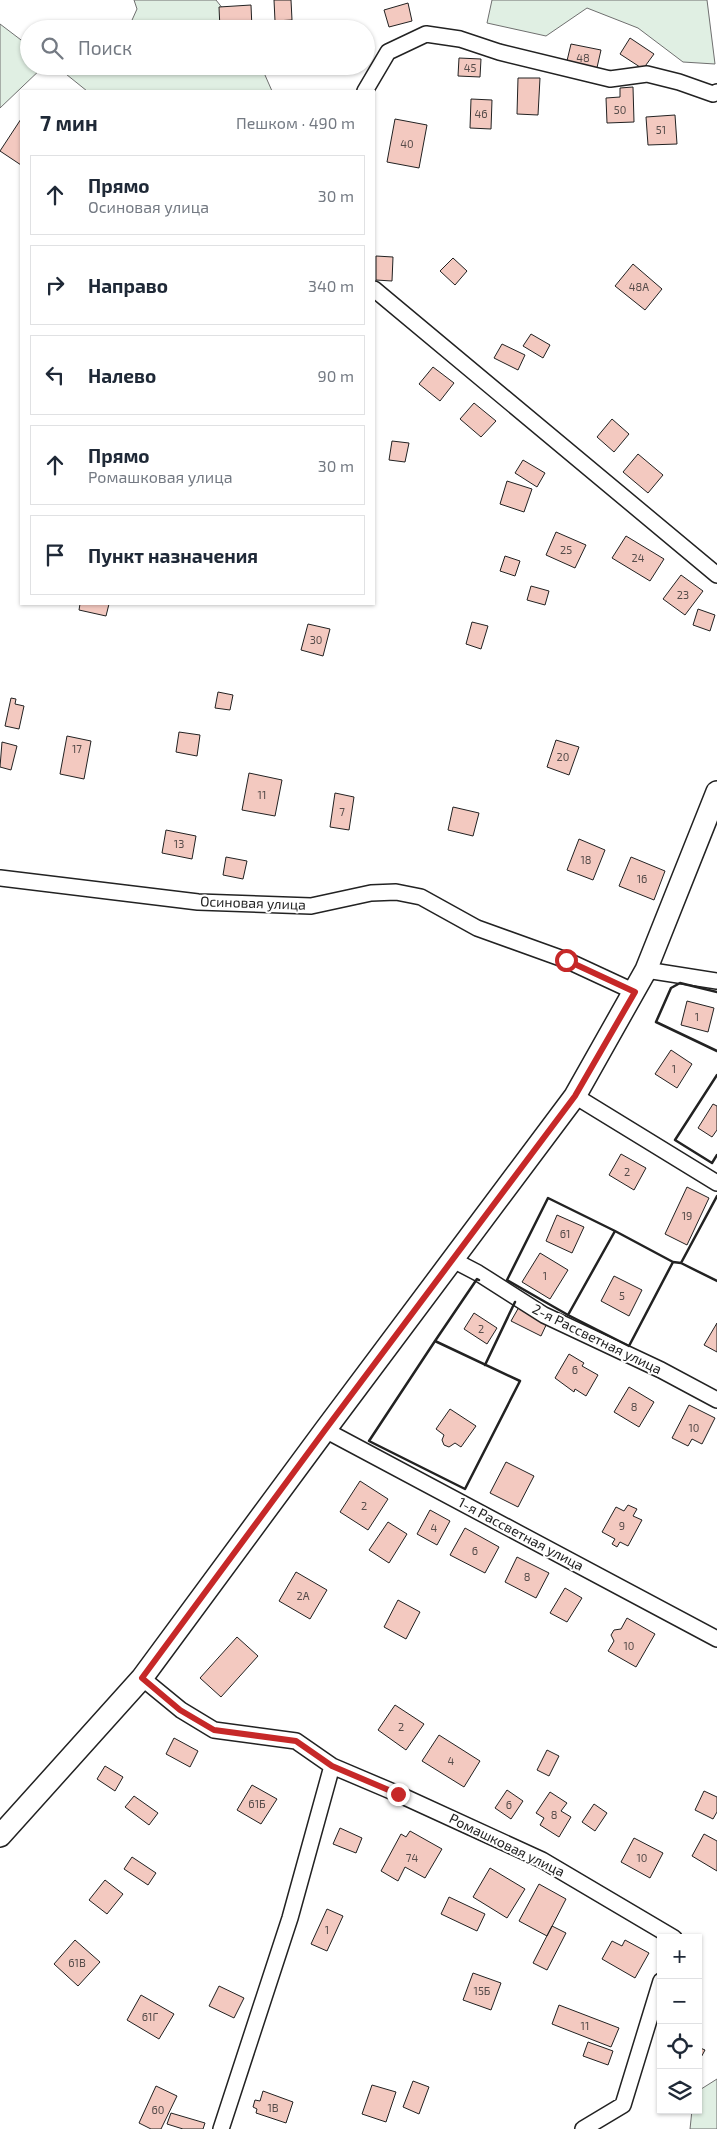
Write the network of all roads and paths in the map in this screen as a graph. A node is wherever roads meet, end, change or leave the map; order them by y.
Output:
1 (375, 74) edge
2 (374, 75) edge
3 (366, 90) edge
4 (717, 92) edge
5 (375, 290) edge
6 (717, 575) edge
7 (717, 792) edge
8 (0, 878) edge
9 (646, 970) junction
10 (717, 981) edge
11 (635, 992) junction
12 (575, 1096) junction
13 (717, 1183) edge
14 (453, 1260) junction
15 (717, 1400) edge
16 (325, 1430) junction
17 (717, 1639) edge
18 (142, 1678) junction
19 (332, 1766) junction
20 (0, 1836) edge
21 (667, 1934) edge
22 (657, 1994) edge
23 (221, 2129) edge
24 (583, 2129) edge

1 - 4 street
2 - 3 street
5 - 6 street
7 - 9 street
8 - 11 street, Осиновая улица
9 - 10 street
9 - 11 street
11 - 12 street
12 - 13 street
12 - 14 street
14 - 15 street, 2-я Рассветная улица
14 - 16 street
16 - 17 street, 1-я Рассветная улица
16 - 18 street
18 - 19 street, Ромашковая улица
18 - 20 street
19 - 21 street, Ромашковая улица
19 - 23 street
22 - 24 street

